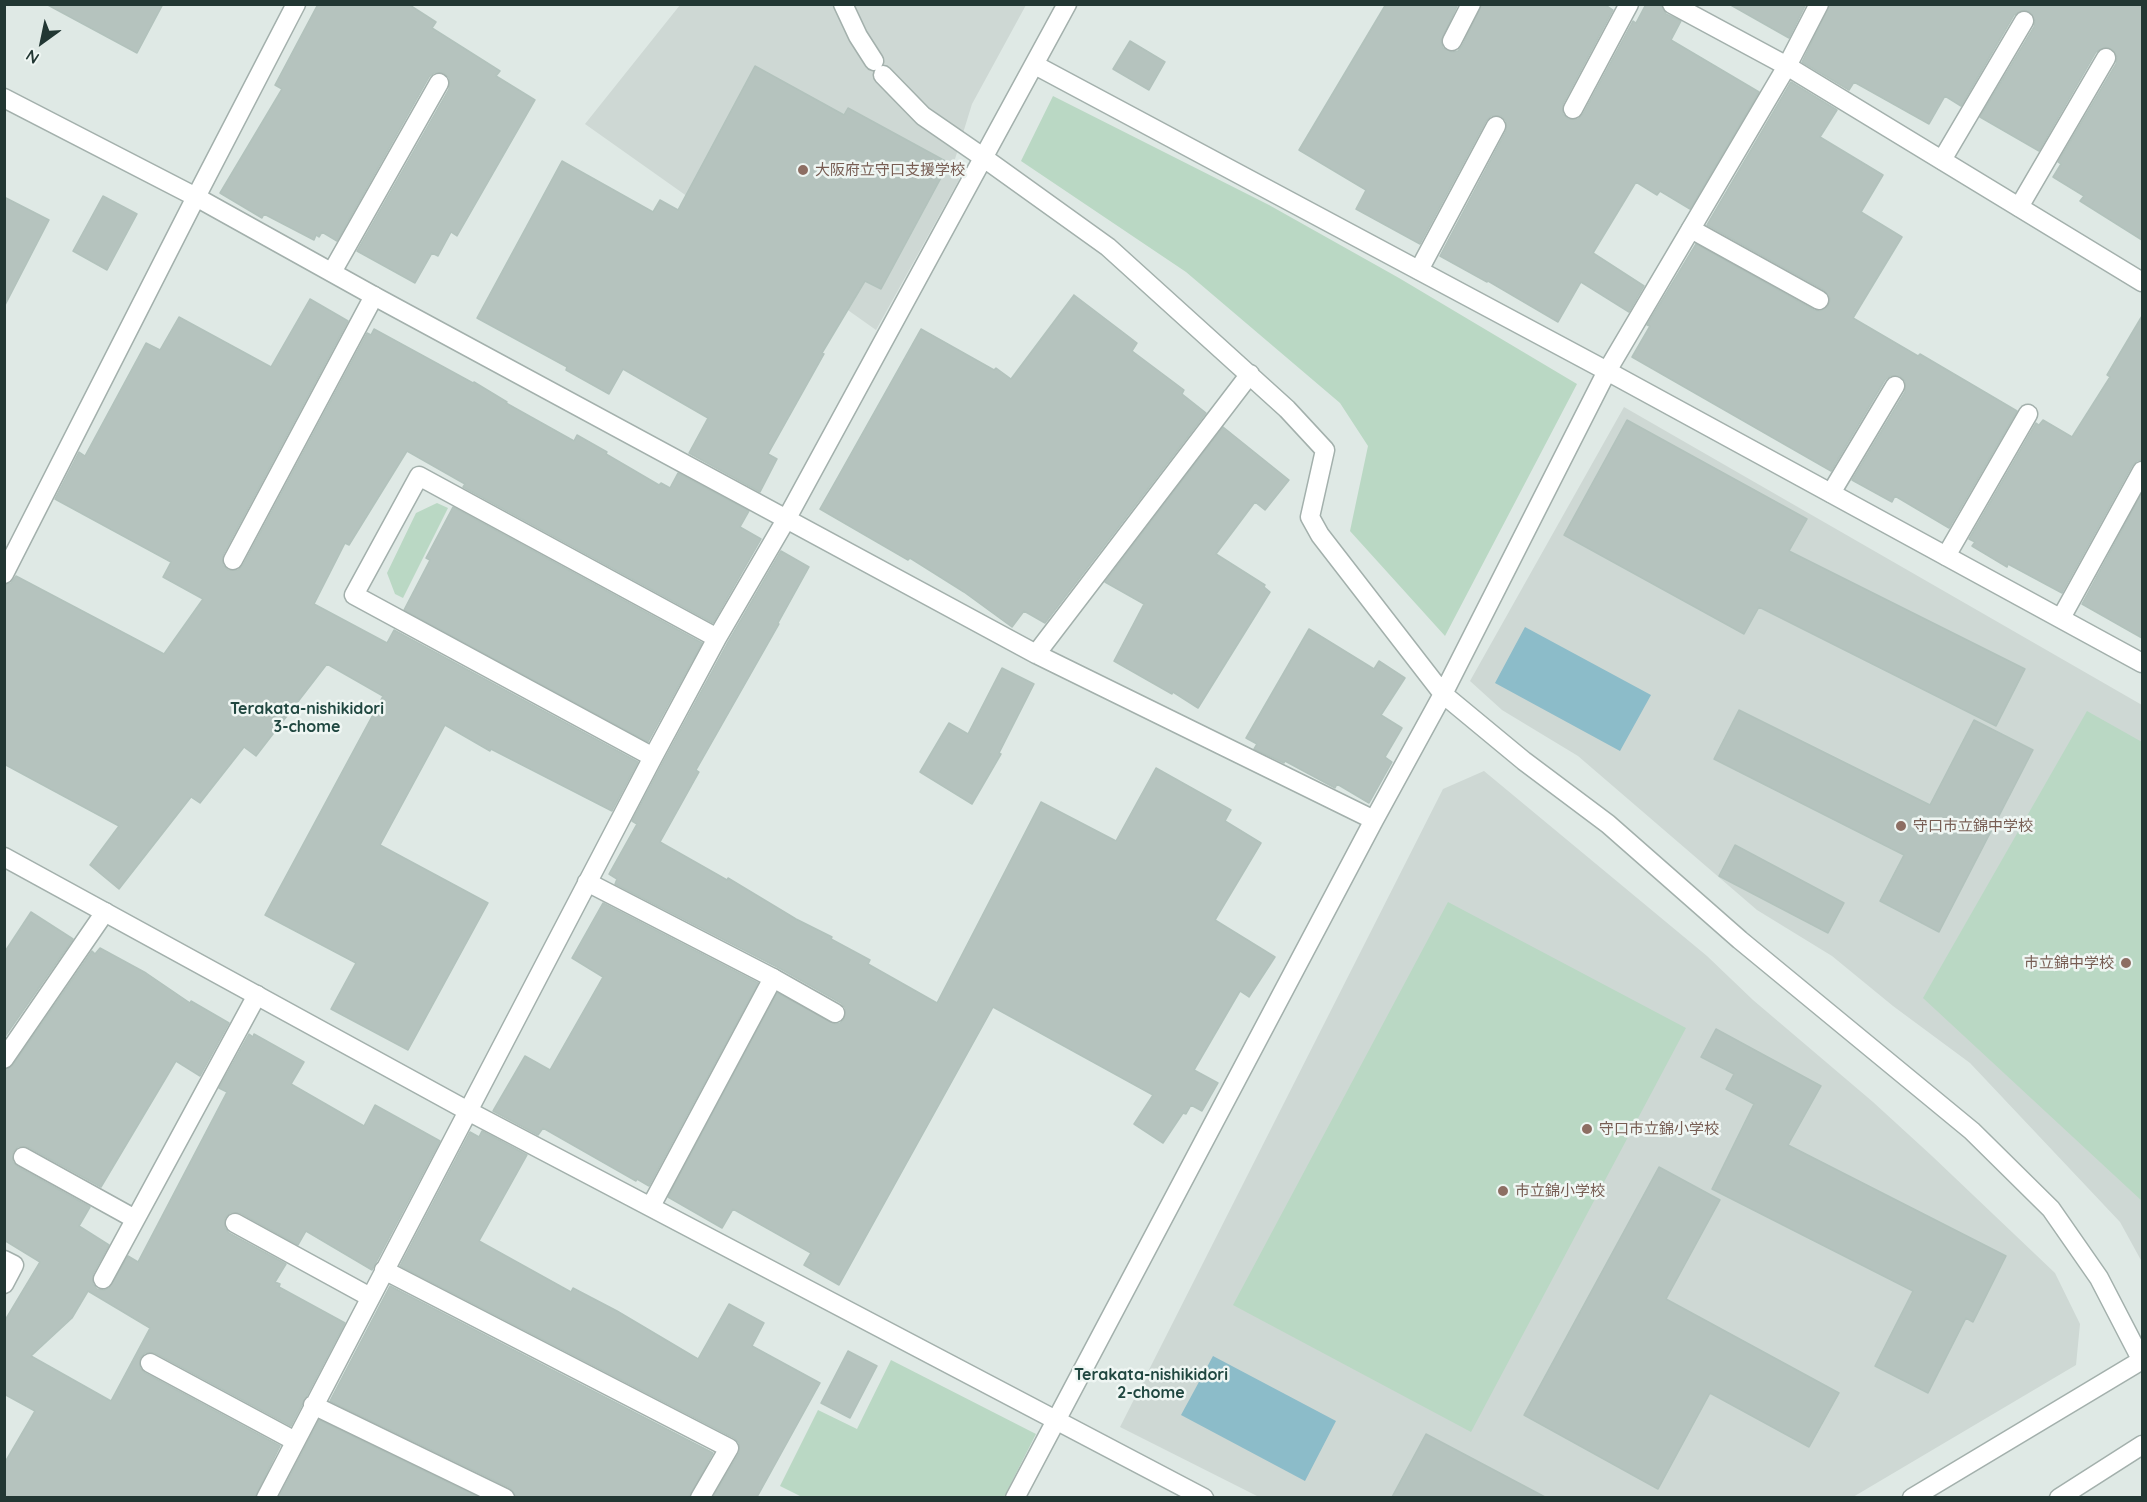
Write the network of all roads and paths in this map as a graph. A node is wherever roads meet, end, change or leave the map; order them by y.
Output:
1 (296, 4) edge
2 (843, 4) edge
3 (1067, 4) edge
4 (1471, 4) edge
5 (1629, 4) edge
6 (1672, 4) edge
7 (1819, 4) edge
8 (1691, 9) edge
9 (2024, 21) dead end
10 (1452, 41) dead end
11 (2106, 58) dead end
12 (1035, 65) junction
13 (1787, 66) junction
14 (439, 83) dead end
15 (4, 98) edge
16 (1573, 109) dead end
17 (1496, 126) dead end
18 (984, 158) junction
19 (1942, 160) junction
20 (196, 197) junction
21 (2019, 207) junction
22 (1691, 229) junction
23 (1419, 270) junction
24 (332, 272) junction
25 (2142, 282) edge
26 (374, 296) junction
27 (1819, 300) dead end
28 (1608, 371) junction
29 (1250, 374) junction
30 (1895, 386) dead end
31 (2028, 414) dead end
32 (2142, 471) edge
33 (1831, 493) junction
34 (788, 518) junction
35 (1946, 556) junction
36 (233, 560) dead end
37 (4, 574) edge
38 (2061, 618) junction
39 (717, 638) junction
40 (1036, 654) junction
41 (2142, 663) edge
42 (1443, 694) junction
43 (653, 757) junction
44 (1374, 820) junction
45 (4, 857) edge
46 (587, 882) junction
47 (105, 912) junction
48 (772, 978) junction
49 (257, 995) junction
50 (835, 1013) dead end
51 (4, 1059) edge
52 (468, 1111) junction
53 (23, 1157) dead end
54 (651, 1206) junction
55 (135, 1219) junction
56 (235, 1223) dead end
57 (4, 1260) edge
58 (384, 1270) junction
59 (103, 1279) dead end
60 (4, 1284) edge
61 (370, 1297) junction
62 (2142, 1361) edge
63 (150, 1363) dead end
64 (313, 1405) junction
65 (1056, 1420) junction
66 (295, 1441) junction
67 (2140, 1449) edge
68 (266, 1497) edge
69 (505, 1497) edge
70 (700, 1497) edge
71 (1015, 1497) edge
72 (1204, 1497) edge
73 (1912, 1497) edge
74 (2059, 1497) edge

1 - 20 street
2 - 18 street
3 - 12 street
4 - 10 street
5 - 16 street
6 - 8 street
7 - 13 street
8 - 13 street
9 - 19 street
11 - 21 street
12 - 18 street
12 - 23 street
13 - 19 street
13 - 22 street
14 - 24 street
15 - 20 street
17 - 23 street
18 - 29 street
18 - 34 street
19 - 21 street
20 - 24 street
20 - 37 street
21 - 25 street
22 - 27 street
22 - 28 street
23 - 28 street
24 - 26 street
26 - 34 street
26 - 36 street
28 - 33 street
28 - 42 street
29 - 40 street
29 - 42 street
30 - 33 street
31 - 35 street
32 - 38 street
33 - 35 street
34 - 39 street
34 - 40 street
35 - 38 street
38 - 41 street
39 - 43 street
39 - 43 street
40 - 44 street
42 - 44 street
42 - 62 street
43 - 46 street
44 - 65 street
45 - 47 street
46 - 48 street
46 - 52 street
47 - 49 street
47 - 51 street
48 - 50 street
48 - 54 street
49 - 52 street
49 - 55 street
52 - 54 street
52 - 58 street
53 - 55 street
54 - 65 street
55 - 59 street
56 - 61 street
57 - 60 street
58 - 61 street
58 - 70 street
61 - 64 street
62 - 73 street
63 - 66 street
64 - 66 street
64 - 69 street
65 - 71 street
65 - 72 street
66 - 68 street
67 - 74 street

